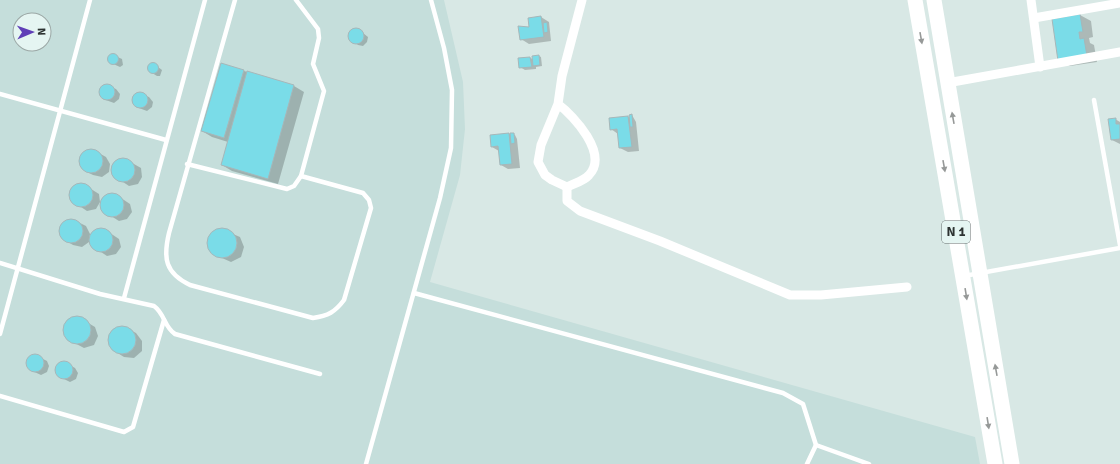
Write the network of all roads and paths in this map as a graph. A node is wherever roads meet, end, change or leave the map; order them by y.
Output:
1 (90, 0) edge
2 (205, 0) edge
3 (235, 0) edge
4 (296, 0) edge
5 (431, 0) edge
6 (582, 0) edge
7 (915, 0) edge
8 (934, 0) edge
9 (1031, 0) edge
10 (1120, 2) edge
11 (1090, 4) edge
12 (1034, 18) junction
13 (1120, 52) edge
14 (1040, 67) junction
15 (947, 83) junction
16 (0, 94) edge
17 (1094, 100) dead end
18 (558, 104) junction
19 (60, 110) junction
20 (166, 140) junction
21 (187, 164) junction
22 (301, 176) junction
23 (567, 186) junction
24 (1120, 245) edge
25 (1120, 248) edge
26 (0, 263) edge
27 (18, 268) junction
28 (980, 275) junction
29 (963, 276) junction
30 (908, 287) dead end
31 (414, 293) junction
32 (124, 298) junction
33 (165, 318) junction
34 (0, 334) edge
35 (320, 374) dead end
36 (0, 396) edge
37 (816, 445) junction
38 (366, 464) edge
39 (807, 464) edge
40 (869, 464) edge
41 (995, 464) edge
42 (1012, 464) edge

1 - 19 lane
2 - 20 lane
3 - 21 lane
4 - 22 lane
5 - 31 lane
6 - 18 street
7 -> 29 highway, N 1
8 - 15 highway, N 1
9 - 12 street
10 - 11 street
11 - 12 street
12 - 14 street
13 - 14 street
14 - 15 street
28 -> 15 highway, N 1
16 - 19 lane
17 - 24 lane
18 - 23 street
18 - 23 street
19 - 20 lane
19 - 27 lane
20 - 32 lane
21 - 22 lane
21 - 22 lane
23 - 30 street
25 - 28 lane
26 - 27 lane
27 - 32 lane
27 - 34 lane
28 - 29 lane
42 -> 28 highway, N 1
29 -> 41 highway, N 1
31 - 37 lane
31 - 38 lane
32 - 33 lane
33 - 35 lane
33 - 36 lane
37 - 39 lane
37 - 40 lane

